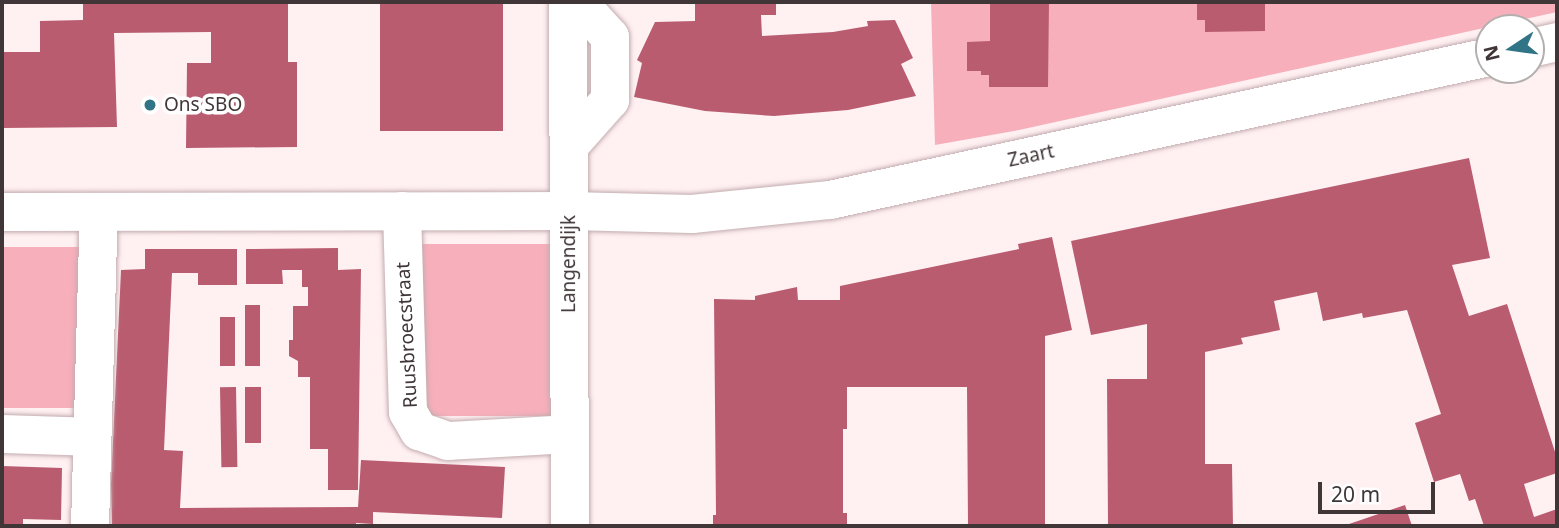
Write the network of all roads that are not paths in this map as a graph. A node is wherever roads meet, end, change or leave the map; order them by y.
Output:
1 (568, 2) edge
2 (578, 2) edge
3 (1475, 60) edge
4 (569, 146) junction
5 (402, 211) junction
6 (569, 211) junction
7 (2, 212) edge
8 (99, 212) junction
9 (2, 434) edge
10 (569, 434) junction
11 (92, 437) junction
12 (90, 526) edge
13 (570, 526) edge

1 - 4 street, Langendijk
2 - 4 street
3 - 6 street, Zaart
4 - 6 street, Langendijk
5 - 6 street
5 - 8 street
5 - 10 street, Ruusbroecstraat
6 - 10 street, Langendijk
7 - 8 street
8 - 11 street
9 - 11 street
10 - 13 street, Langendijk
11 - 12 street

